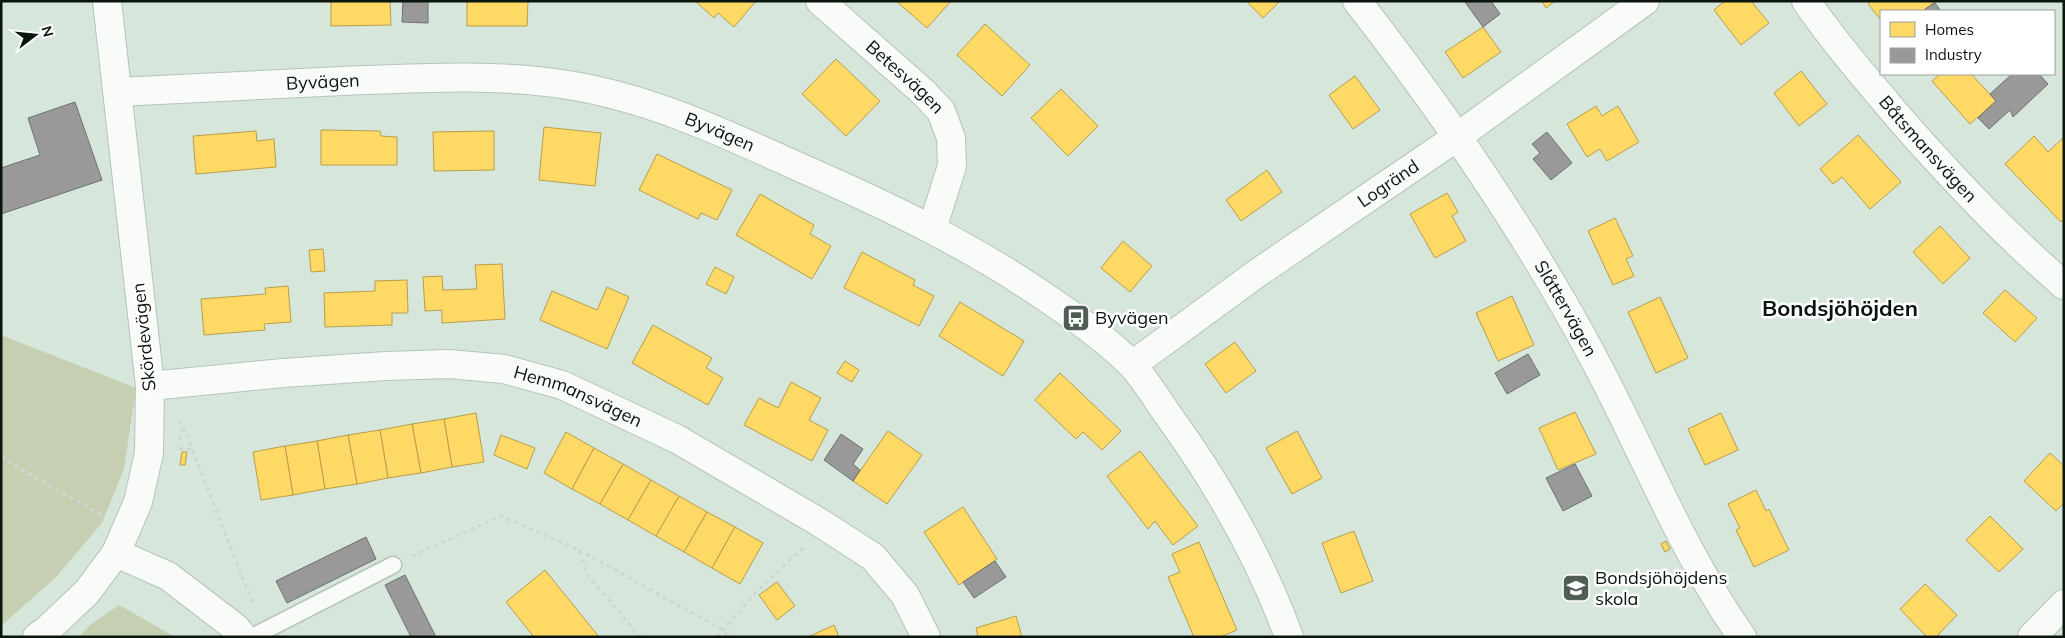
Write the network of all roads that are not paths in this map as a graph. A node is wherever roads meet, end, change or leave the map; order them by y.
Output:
1 (107, 1) edge
2 (820, 1) edge
3 (1357, 1) edge
4 (1645, 1) edge
5 (1806, 1) edge
6 (118, 92) junction
7 (1457, 137) junction
8 (932, 228) junction
9 (2064, 285) edge
10 (1132, 365) junction
11 (150, 386) junction
12 (116, 553) junction
13 (393, 565) road end
14 (2064, 604) edge
15 (248, 625) edge
16 (37, 637) edge
17 (252, 637) edge
18 (926, 637) edge
19 (1289, 637) edge
20 (1742, 637) edge
21 (2032, 637) edge

1 - 6 street, Skördevägen
2 - 8 street, Betesvägen
3 - 7 street, Slåttervägen
4 - 7 street, Logränd
5 - 9 street, Båtsmansvägen
6 - 8 street, Byvägen
6 - 11 street, Skördevägen
7 - 10 street, Logränd
7 - 20 street, Slåttervägen
8 - 10 street, Byvägen
10 - 19 street, Byvägen
11 - 12 street, Skördevägen
11 - 18 street, Hemmansvägen
12 - 15 street
12 - 16 street, Skördevägen
13 - 17 lane
14 - 21 street

